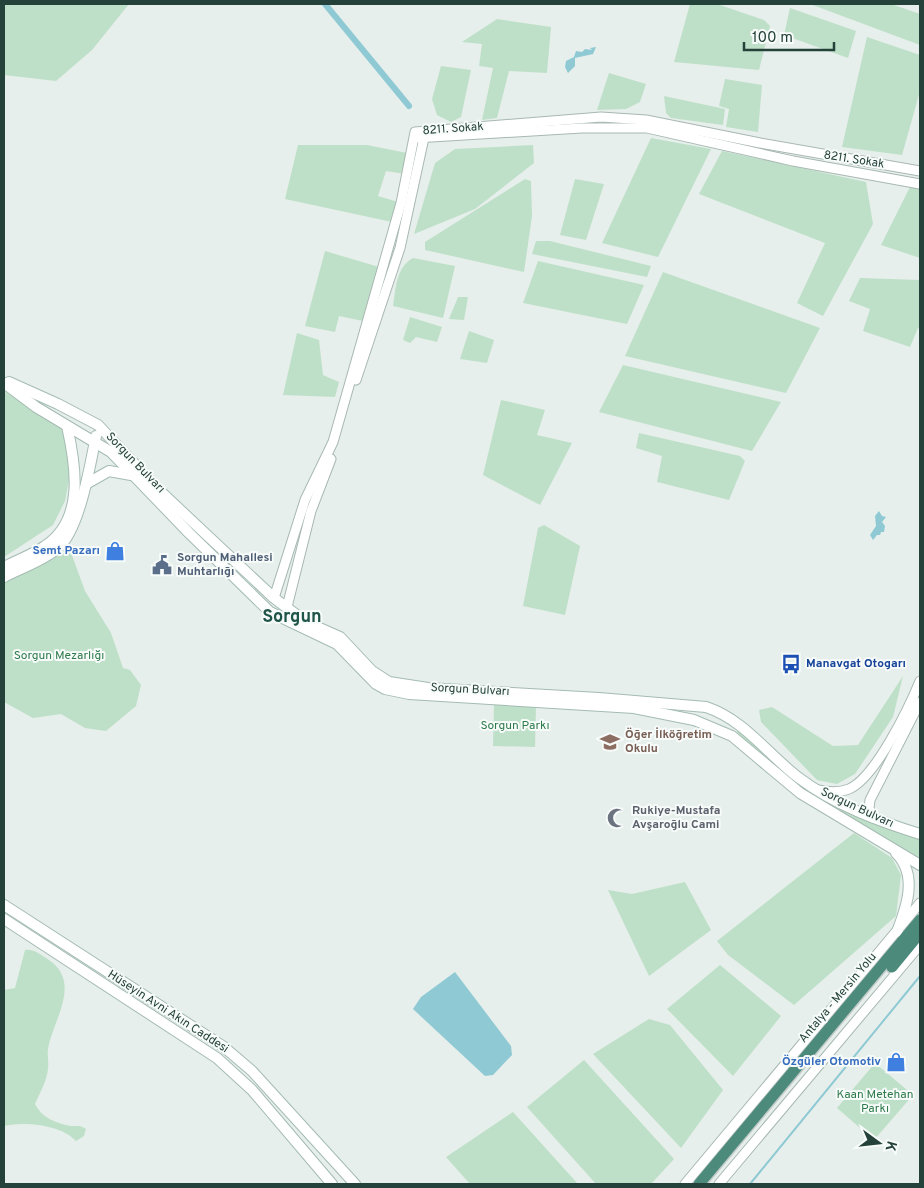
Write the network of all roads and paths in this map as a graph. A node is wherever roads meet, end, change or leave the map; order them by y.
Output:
1 (421, 136) junction
2 (920, 172) edge
3 (920, 184) edge
4 (4, 381) edge
5 (78, 415) junction
6 (98, 425) junction
7 (67, 426) junction
8 (95, 441) junction
9 (132, 475) junction
10 (86, 484) junction
11 (4, 567) edge
12 (4, 577) edge
13 (274, 598) junction
14 (287, 607) junction
15 (270, 612) junction
16 (282, 620) junction
17 (920, 681) edge
18 (920, 702) edge
19 (694, 706) junction
20 (694, 720) junction
21 (736, 721) junction
22 (732, 736) junction
23 (816, 789) junction
24 (873, 818) junction
25 (905, 829) junction
26 (920, 830) edge
27 (920, 834) edge
28 (886, 844) junction
29 (920, 865) edge
30 (920, 903) edge
31 (4, 905) edge
32 (4, 919) edge
33 (920, 920) edge
34 (920, 933) edge
35 (912, 942) edge
36 (332, 1184) edge
37 (355, 1184) edge
38 (685, 1184) edge
39 (699, 1184) edge
40 (709, 1184) edge
41 (719, 1184) edge

1 - 2 street, 8211. Sokak
1 - 3 street
1 - 13 street, 8211. Sokak
1 - 14 street
4 - 5 main road, Sorgun Bulvarı
4 - 7 main road, Sorgun Bulvarı
5 - 6 main road, Sorgun Bulvarı
5 - 7 main road
6 - 8 main road
6 - 13 main road, Sorgun Bulvarı
7 - 8 main road, Sorgun Bulvarı
7 - 11 main road
8 - 9 main road, Sorgun Bulvarı
8 - 10 main road
9 - 10 main road
9 - 15 main road, Sorgun Bulvarı
10 - 12 main road
13 - 14 main road, Sorgun Bulvarı
13 - 15 main road
14 - 16 main road
14 - 19 main road, Sorgun Bulvarı
15 - 16 main road, Sorgun Bulvarı
16 - 20 main road, Sorgun Bulvarı
17 - 23 street
18 - 24 street
19 - 20 main road
19 - 21 main road, Sorgun Bulvarı
20 - 22 main road, Sorgun Bulvarı
21 - 22 main road
21 - 23 main road, Sorgun Bulvarı
22 - 28 main road, Sorgun Bulvarı
23 - 24 main road, Sorgun Bulvarı
24 - 25 main road, Sorgun Bulvarı
25 - 26 main road
25 - 27 main road
28 - 29 main road, Sorgun Bulvarı
28 - 35 main road
30 - 35 street
31 - 37 main road, Hüseyin Avni Akın Caddesi
32 - 36 main road, Hüseyin Avni Akın Caddesi
33 - 35 highway, Antalya - Mersin Yolu
34 - 35 highway, Antalya - Mersin Yolu
35 - 38 street
35 - 39 highway, Antalya - Mersin Yolu
35 - 40 highway, Antalya - Mersin Yolu
35 - 41 street

